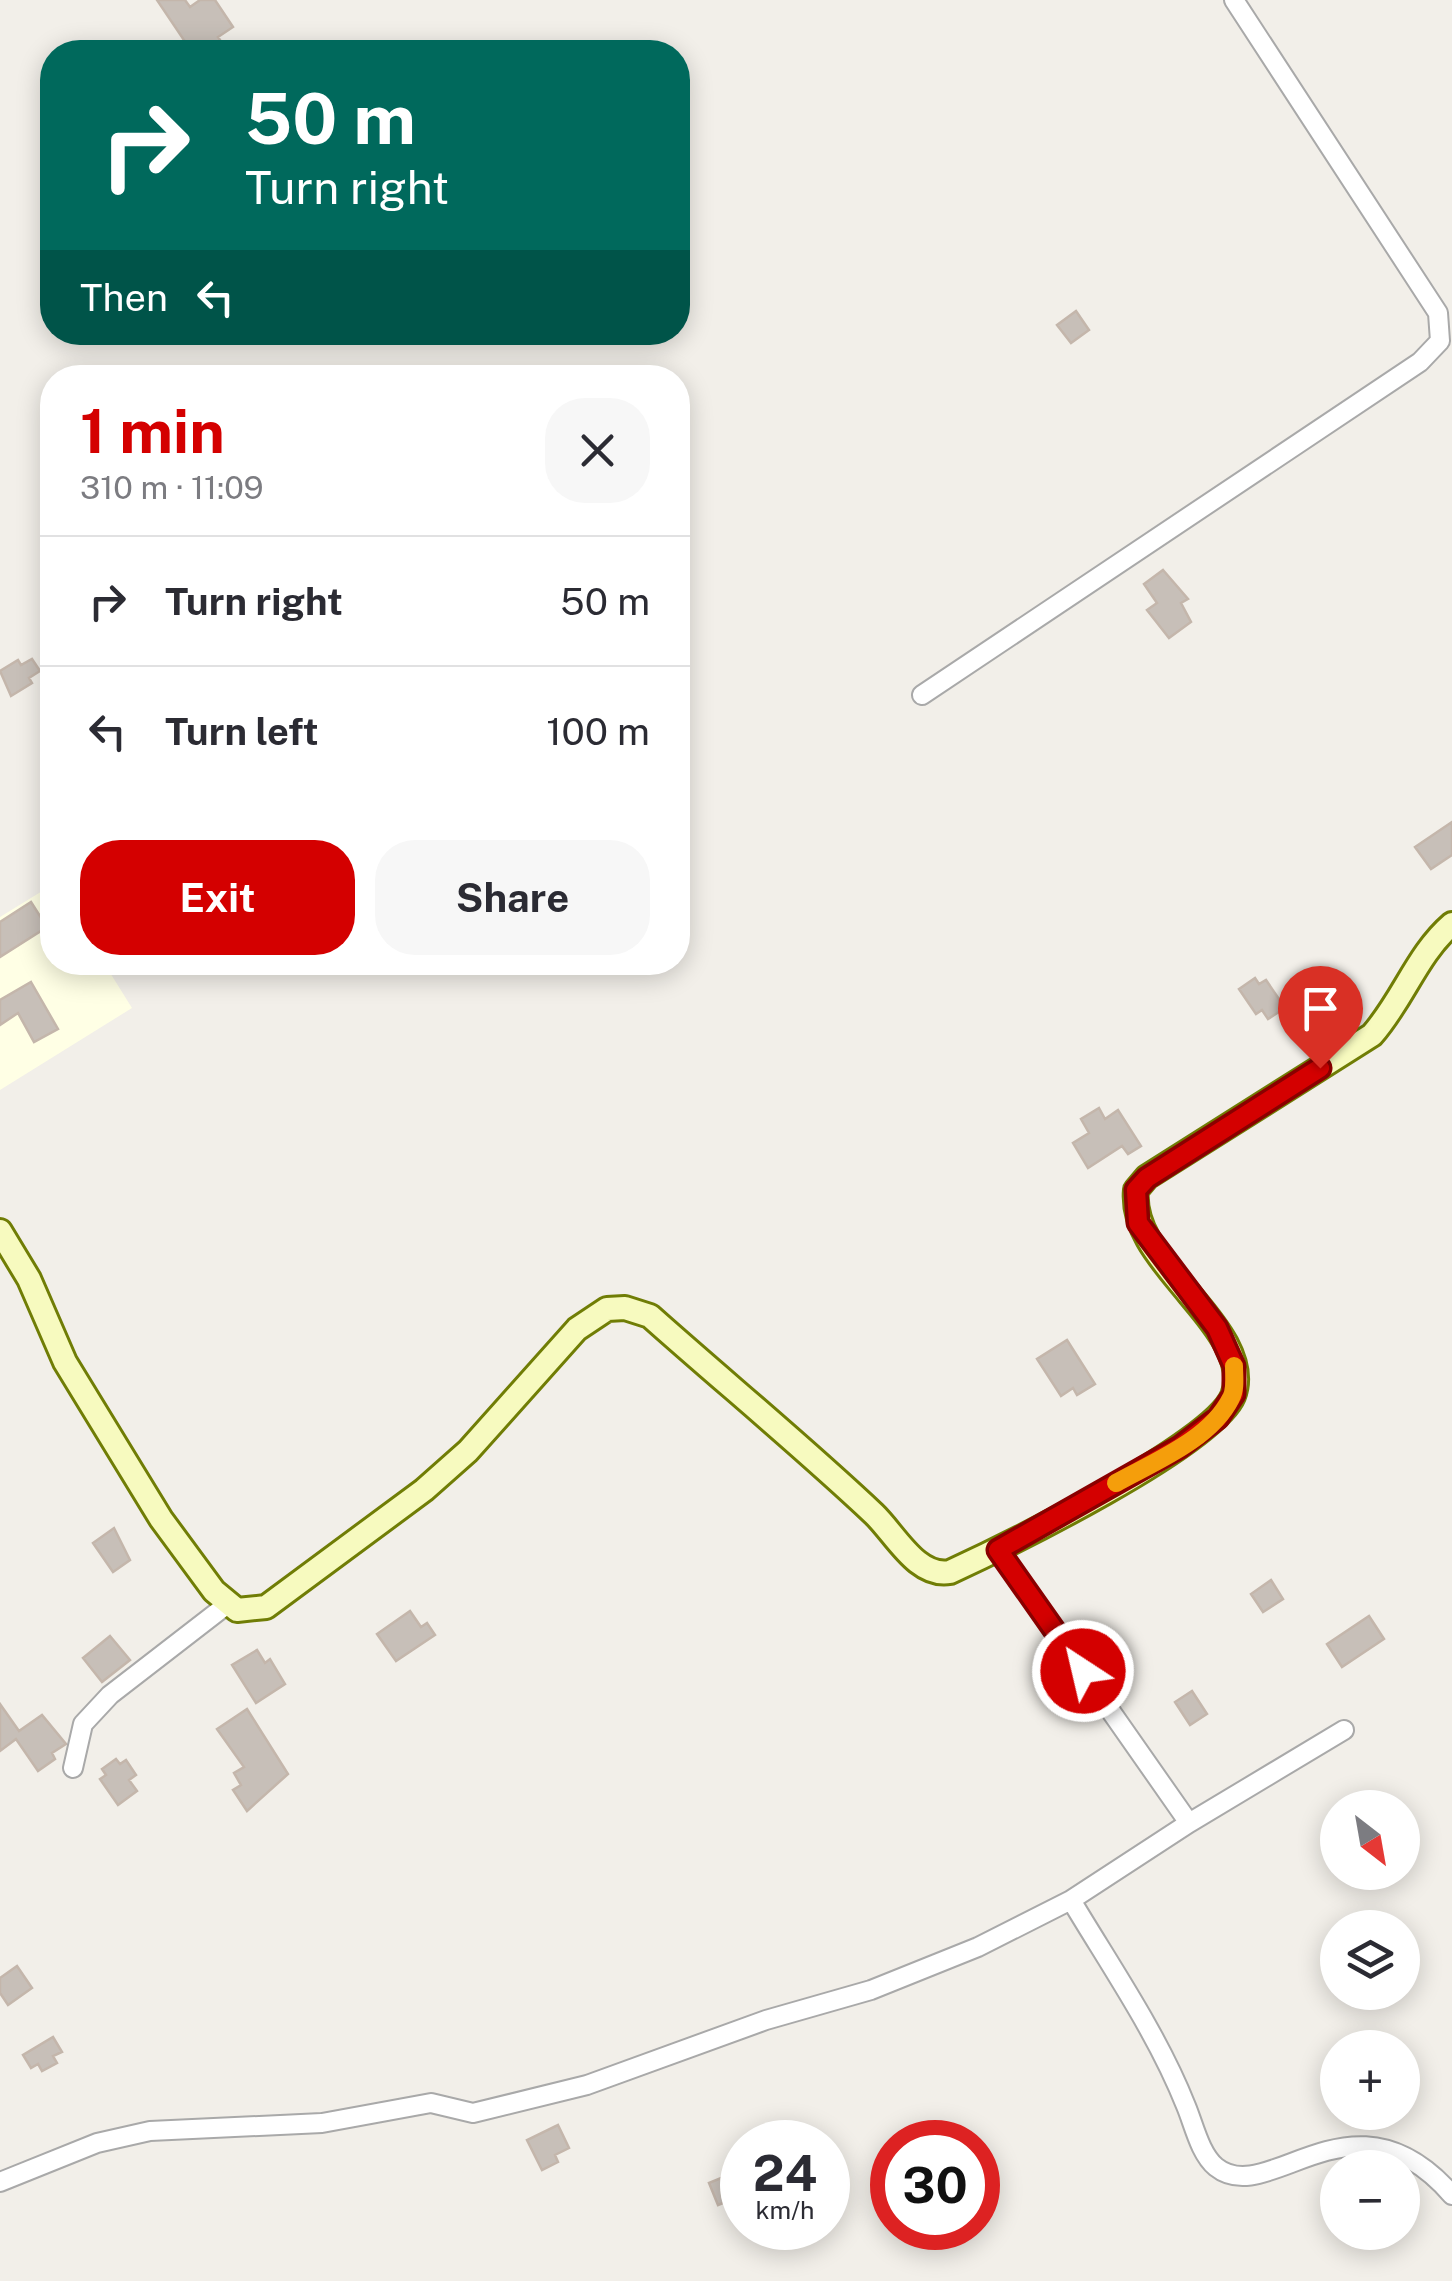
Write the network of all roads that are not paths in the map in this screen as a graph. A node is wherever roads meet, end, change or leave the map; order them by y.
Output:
1 (1234, 0) edge
2 (922, 696) dead end
3 (1452, 924) edge
4 (0, 1230) edge
5 (998, 1550) junction
6 (229, 1603) junction
7 (1344, 1730) dead end
8 (74, 1768) dead end
9 (1189, 1824) junction
10 (1071, 1900) junction
11 (0, 2182) edge
12 (1452, 2195) edge

1 - 2 street
3 - 5 main road
4 - 6 main road
5 - 6 main road
5 - 9 street
6 - 8 street
7 - 9 street
9 - 10 street
10 - 11 street
10 - 12 street

